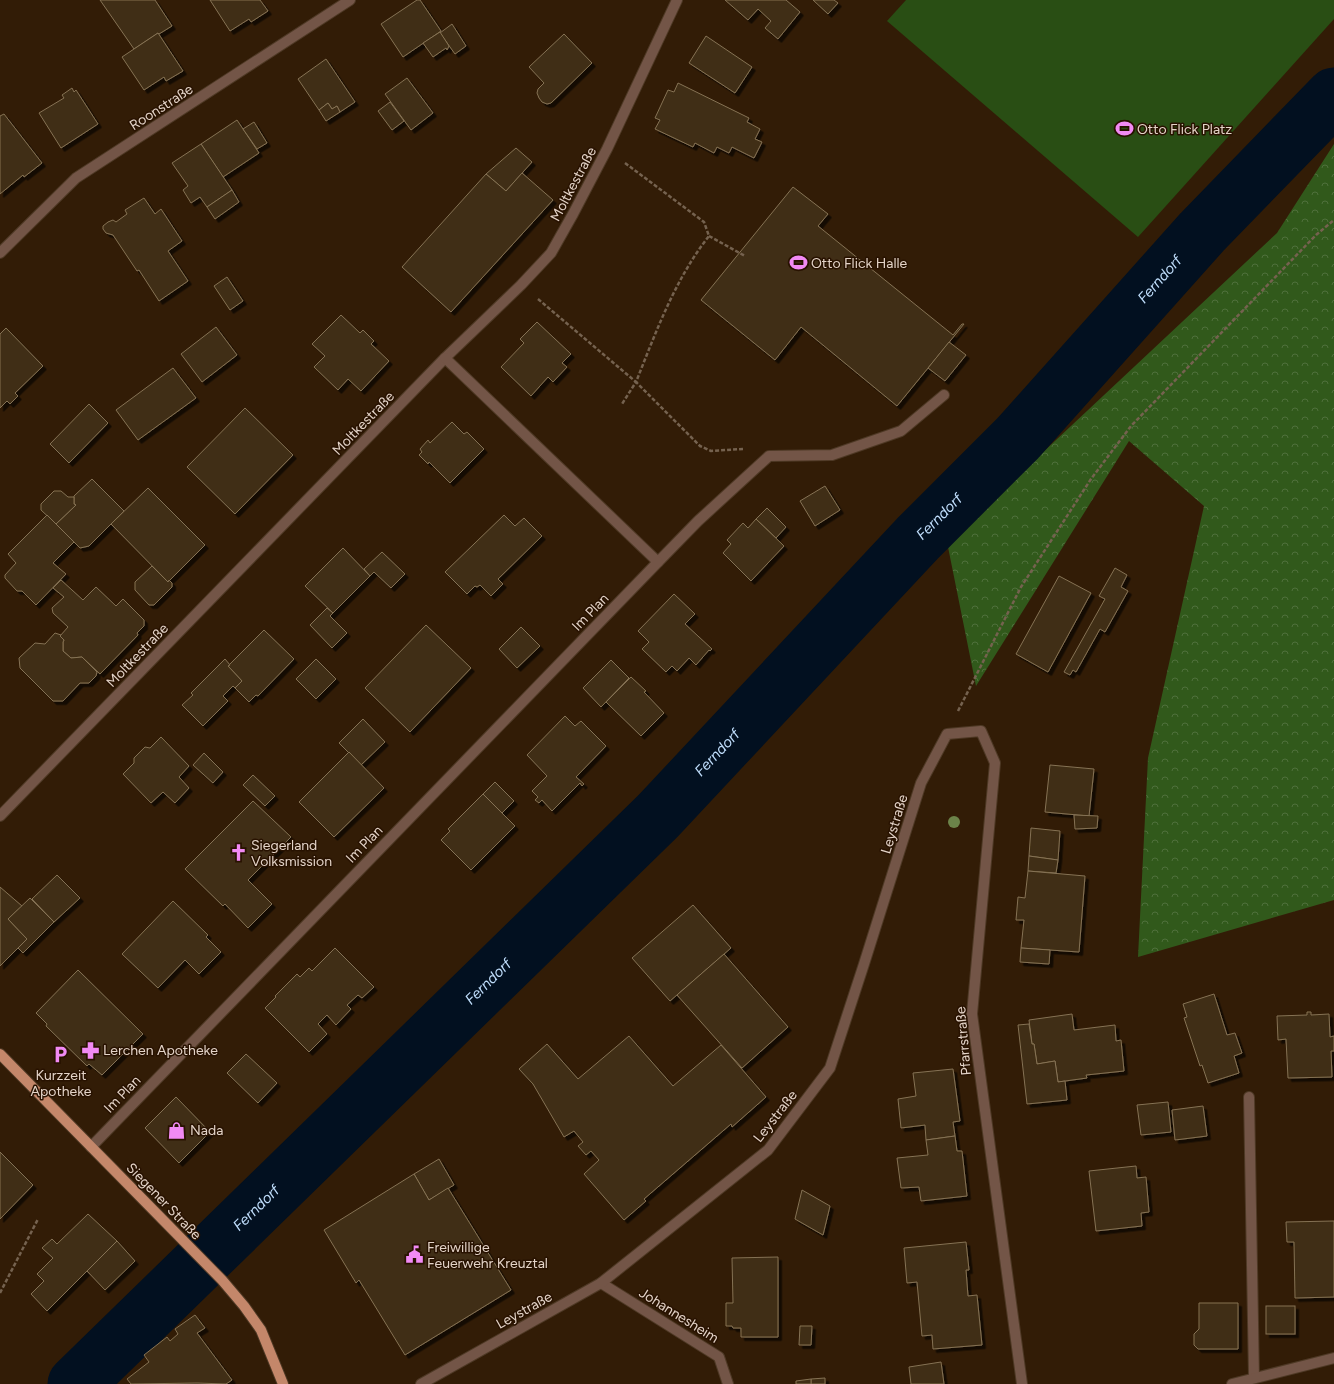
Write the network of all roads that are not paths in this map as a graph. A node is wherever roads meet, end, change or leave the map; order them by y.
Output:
1 (350, 0) edge
2 (676, 0) edge
3 (0, 253) edge
4 (446, 358) junction
5 (944, 396) dead end
6 (658, 562) junction
7 (947, 734) joint
8 (0, 816) edge
9 (0, 1054) edge
10 (1249, 1097) dead end
11 (91, 1147) junction
12 (600, 1283) junction
13 (1334, 1358) edge
14 (1254, 1378) junction
15 (283, 1384) edge
16 (421, 1384) edge
17 (728, 1384) edge
18 (1022, 1384) edge
19 (1232, 1384) edge

1 - 3 street, Roonstraße
2 - 4 street, Moltkestraße
4 - 6 street
4 - 8 street, Moltkestraße
5 - 6 street, Im Plan
6 - 11 street, Im Plan
7 - 12 street, Leystraße
7 - 18 street, Pfarrstraße
9 - 11 main road, Siegener Straße
10 - 14 street
11 - 15 main road, Siegener Straße
12 - 16 street, Leystraße
12 - 17 street, Johannesheim
13 - 14 street
14 - 19 street

